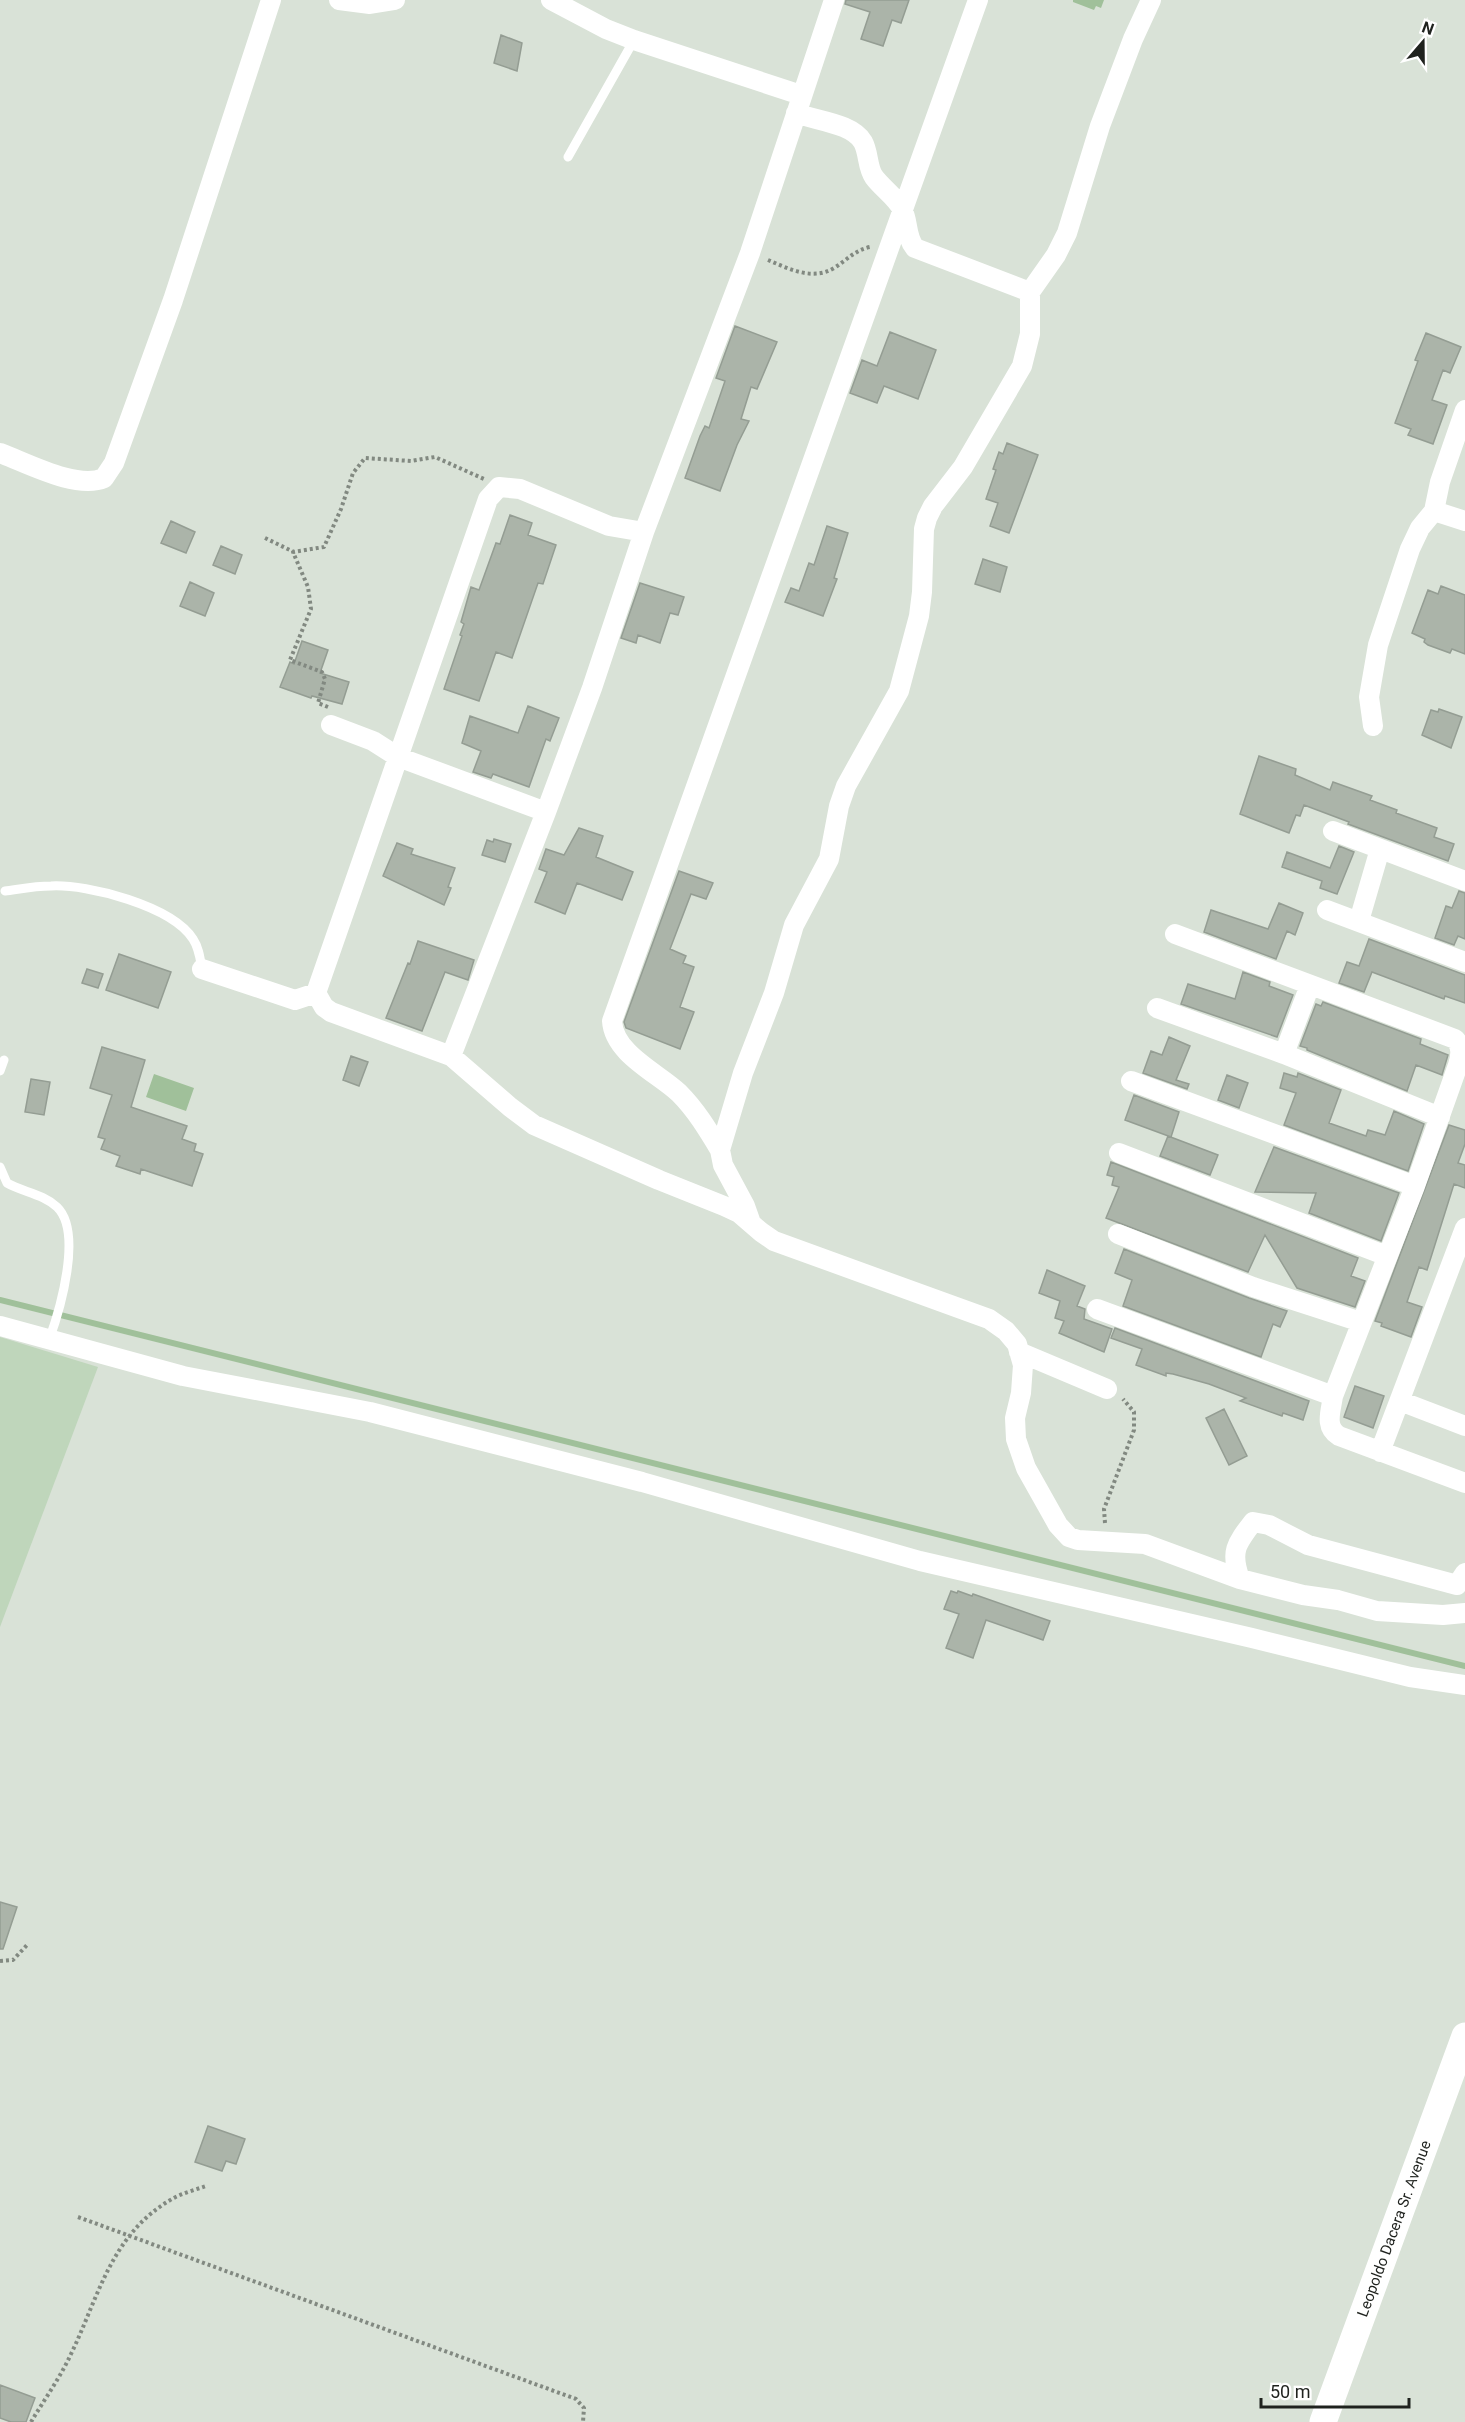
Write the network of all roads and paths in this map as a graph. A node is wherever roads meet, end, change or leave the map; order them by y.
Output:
1 (271, 0) edge
2 (339, 0) edge
3 (395, 0) edge
4 (551, 0) edge
5 (834, 0) edge
6 (978, 0) edge
7 (1152, 0) edge
8 (634, 40) junction
9 (799, 104) junction
10 (568, 157) dead end
11 (903, 210) junction
12 (893, 241) junction
13 (750, 253) junction
14 (1030, 292) junction
15 (1465, 410) edge
16 (0, 453) edge
17 (499, 488) junction
18 (1434, 511) junction
19 (1465, 522) edge
20 (644, 532) junction
21 (265, 538) dead end
22 (294, 552) junction
23 (335, 726) joint
24 (1372, 726) dead end
25 (398, 757) junction
26 (546, 812) junction
27 (1333, 831) dead end
28 (1380, 849) junction
29 (1465, 881) edge
30 (5, 891) dead end
31 (1327, 909) dead end
32 (1359, 921) junction
33 (1175, 934) dead end
34 (1465, 962) edge
35 (202, 969) joint
36 (1310, 985) junction
37 (316, 993) junction
38 (1157, 1008) dead end
39 (1284, 1054) junction
40 (451, 1056) junction
41 (4, 1060) dead end
42 (0, 1071) edge
43 (1131, 1081) dead end
44 (1440, 1117) junction
45 (720, 1150) junction
46 (1119, 1153) dead end
47 (0, 1167) edge
48 (1415, 1186) junction
49 (751, 1223) junction
50 (1465, 1228) edge
51 (1118, 1234) dead end
52 (1387, 1256) junction
53 (1096, 1309) dead end
54 (1361, 1322) junction
55 (0, 1326) edge
56 (51, 1334) junction
57 (1019, 1352) junction
58 (1107, 1389) joint
59 (1333, 1396) junction
60 (1400, 1401) junction
61 (1465, 1426) edge
62 (1380, 1452) junction
63 (1465, 1483) edge
64 (1111, 1541) junction
65 (1465, 1573) edge
66 (1240, 1579) junction
67 (1465, 1613) edge
68 (1465, 1685) edge
69 (28, 1944) dead end
70 (0, 1961) edge
71 (1465, 2036) edge
72 (206, 2186) dead end
73 (78, 2217) dead end
74 (129, 2235) junction
75 (31, 2422) edge
76 (583, 2422) edge
77 (1323, 2422) edge

1 - 16 street
2 - 3 street
4 - 8 street
5 - 9 street
6 - 11 street
7 - 14 street
8 - 9 street
8 - 10 lane
9 - 11 street
9 - 13 street
11 - 12 street
11 - 14 street
12 - 13 path
12 - 45 street
13 - 20 street
14 - 45 street
15 - 18 street
17 - 20 street
17 - 22 path
17 - 25 street
18 - 19 street
18 - 24 street
20 - 26 street
21 - 22 path
22 - 23 path
23 - 25 street
25 - 26 street
25 - 37 street
26 - 40 street
27 - 28 street
28 - 29 street
28 - 32 street
30 - 35 lane
31 - 32 street
32 - 34 street
33 - 36 street
35 - 37 street
36 - 39 street
36 - 44 street
37 - 40 street
38 - 39 street
39 - 44 street
40 - 49 street
41 - 42 lane
43 - 48 street
44 - 48 street
45 - 49 street
46 - 52 street
47 - 56 lane
48 - 52 street
49 - 57 street
50 - 60 street
51 - 54 street
52 - 54 street
53 - 59 street
54 - 59 street
55 - 56 street
56 - 68 street
57 - 58 street
57 - 64 street
58 - 64 path
59 - 62 street
60 - 61 street
60 - 62 street
62 - 63 street
64 - 66 street
65 - 66 street
66 - 67 street
69 - 70 path
71 - 77 main road, Leopoldo Dacera Sr. Avenue
72 - 74 path
73 - 74 path
74 - 75 path
74 - 76 path

